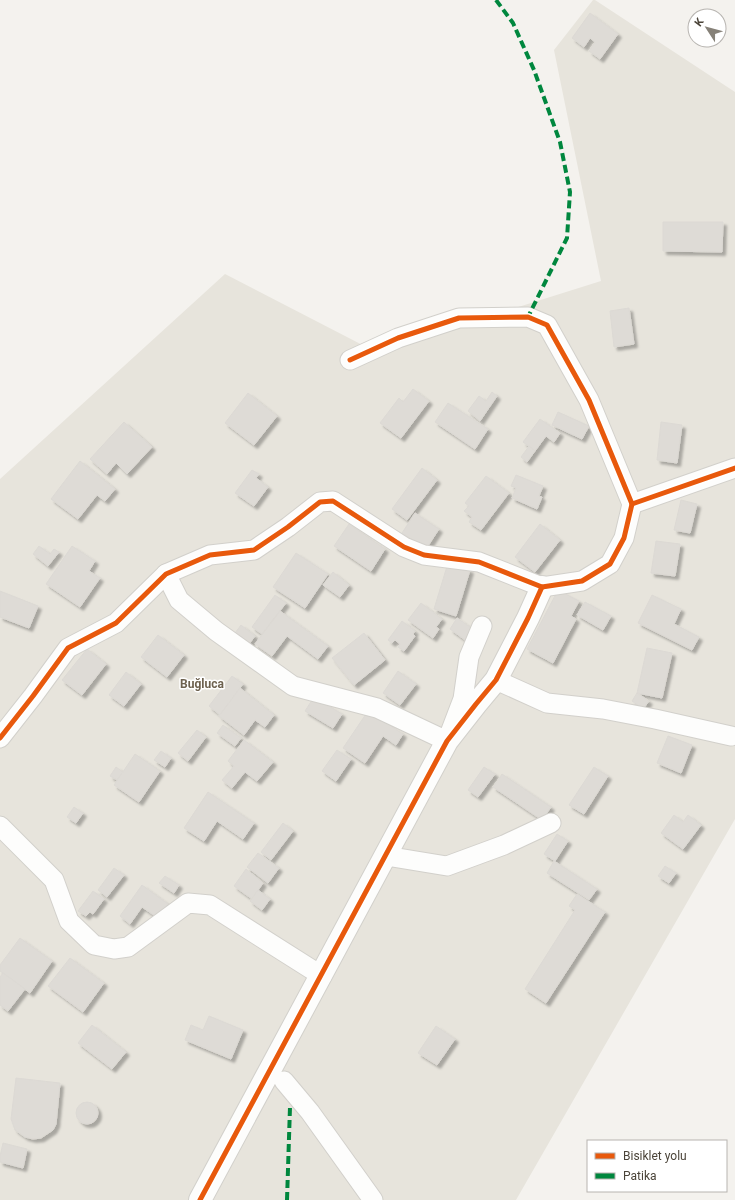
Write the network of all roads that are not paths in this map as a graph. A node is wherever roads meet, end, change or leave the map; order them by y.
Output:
1 (350, 360) dead end
2 (735, 468) edge
3 (632, 504) junction
4 (166, 574) junction
5 (542, 588) junction
6 (482, 626) dead end
7 (496, 680) junction
8 (731, 736) dead end
9 (0, 738) edge
10 (447, 741) junction
11 (551, 822) dead end
12 (0, 826) edge
13 (386, 856) junction
14 (322, 976) junction
15 (278, 1056) junction
16 (284, 1081) junction
17 (290, 1107) dead end
18 (200, 1200) edge
19 (373, 1200) edge

1 - 3 street
2 - 3 street
3 - 5 street
4 - 5 street
4 - 9 street
4 - 10 street
5 - 7 street
6 - 10 street
7 - 8 street
7 - 10 street
10 - 13 street
11 - 13 street
12 - 14 street
13 - 14 street
14 - 15 street
15 - 16 street
15 - 18 street
16 - 17 street
16 - 19 street

